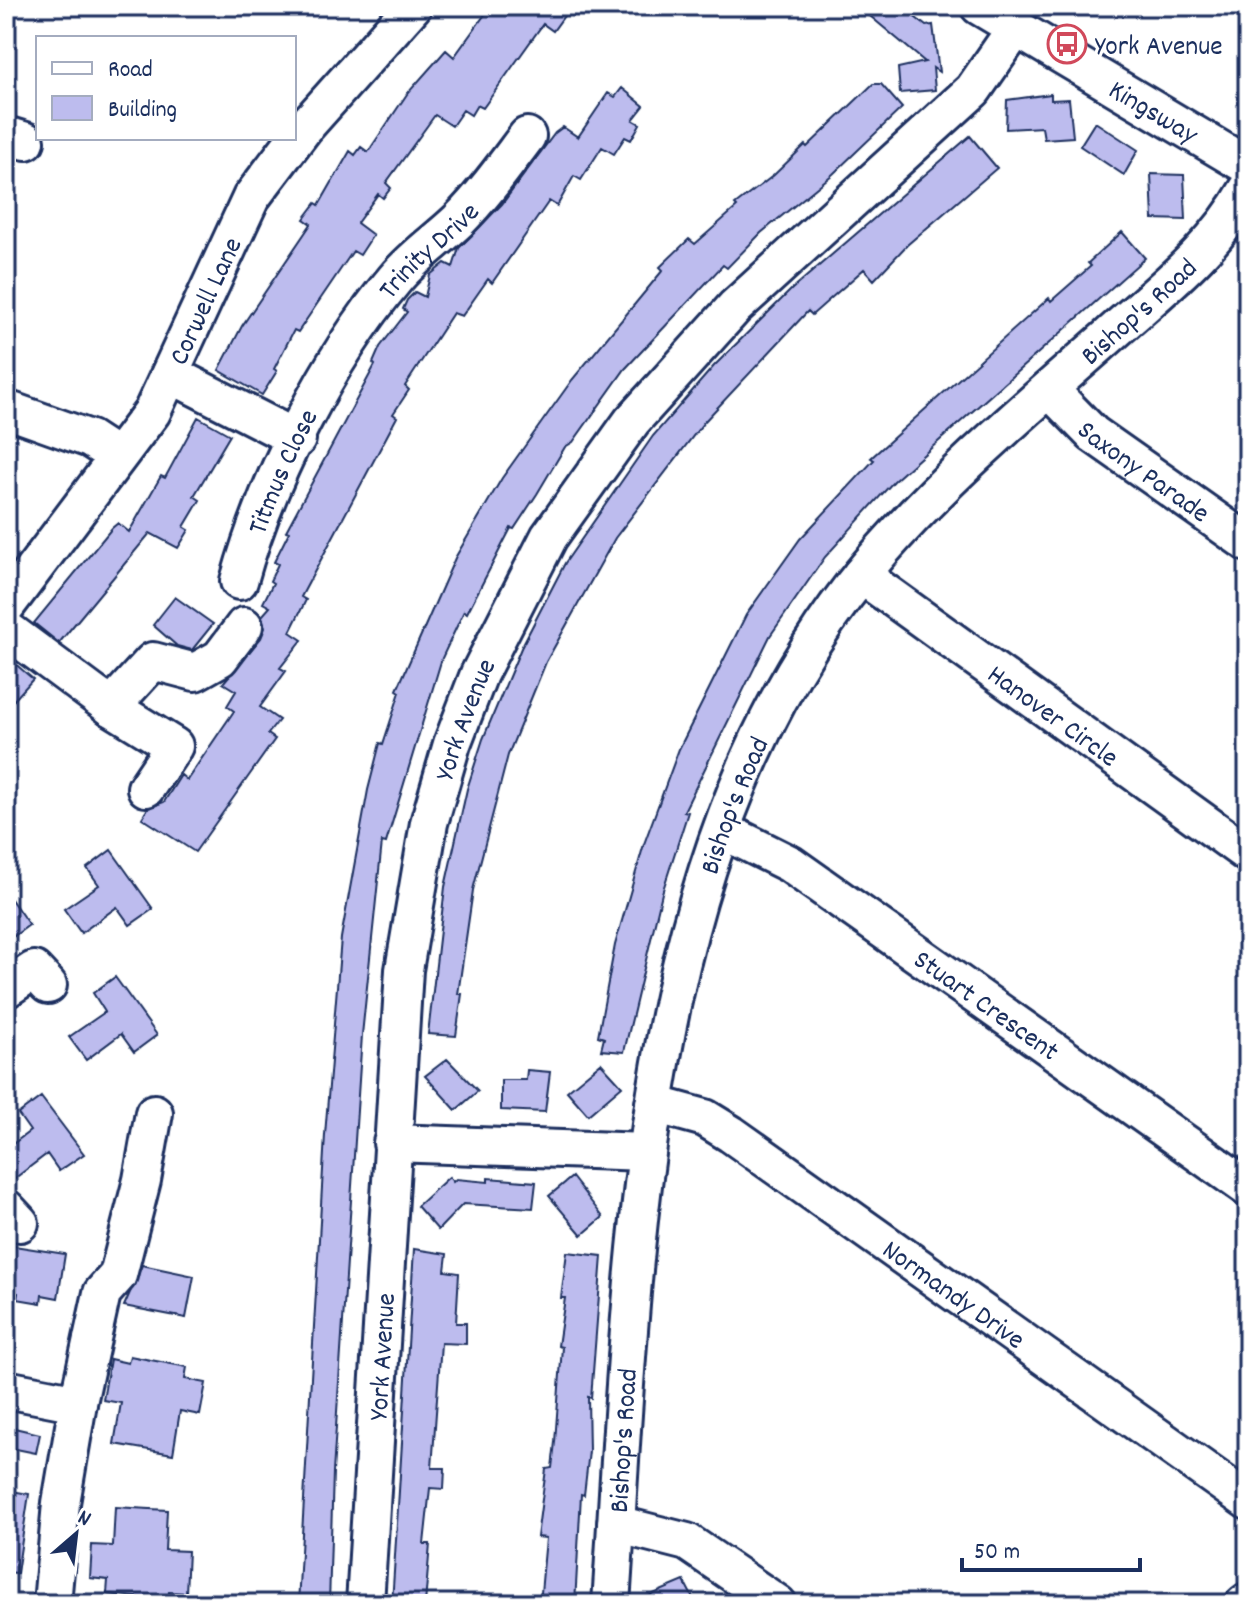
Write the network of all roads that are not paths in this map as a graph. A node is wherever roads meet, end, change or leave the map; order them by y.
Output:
1 (413, 6) edge
2 (979, 6) edge
3 (1016, 28) junction
4 (527, 136) dead end
5 (296, 139) edge
6 (295, 140) edge
7 (1248, 166) edge
8 (1248, 189) edge
9 (334, 366) joint
10 (170, 374) junction
11 (1049, 389) junction
12 (6, 409) edge
13 (297, 439) junction
14 (116, 456) junction
15 (1248, 543) edge
16 (861, 575) junction
17 (239, 581) dead end
18 (6, 606) edge
19 (244, 626) dead end
20 (6, 629) edge
21 (124, 717) junction
22 (146, 788) dead end
23 (722, 830) junction
24 (1248, 854) edge
25 (48, 985) dead end
26 (6, 989) edge
27 (654, 1104) junction
28 (154, 1113) dead end
29 (392, 1143) junction
30 (646, 1152) junction
31 (1248, 1188) edge
32 (6, 1389) edge
33 (78, 1403) junction
34 (1248, 1501) edge
35 (616, 1524) junction
36 (52, 1604) edge
37 (365, 1604) edge
38 (611, 1604) edge
39 (778, 1604) edge

1 - 5 street, Corwell Lane
2 - 3 street, Kingsway
3 - 7 street, Kingsway
3 - 29 street, York Avenue
4 - 9 street, Trinity Drive
6 - 10 street, Corwell Lane
8 - 11 street, Bishop's Road
9 - 13 street, Titmus Close
10 - 13 street
10 - 14 street, Corwell Lane
11 - 15 street, Saxony Parade
11 - 16 street, Bishop's Road
12 - 14 street
13 - 17 street, Titmus Close
14 - 18 street, Corwell Lane
16 - 23 street, Bishop's Road
16 - 24 street, Hanover Circle
19 - 21 street
20 - 21 street
21 - 22 street
23 - 27 street, Bishop's Road
23 - 31 street, Stuart Crescent
25 - 26 street
27 - 30 street, Bishop's Road
27 - 34 street, Normandy Drive
28 - 33 street
29 - 30 street
29 - 37 street, York Avenue
30 - 35 street, Bishop's Road
32 - 33 street
33 - 36 street
35 - 38 street, Bishop's Road
35 - 39 street

